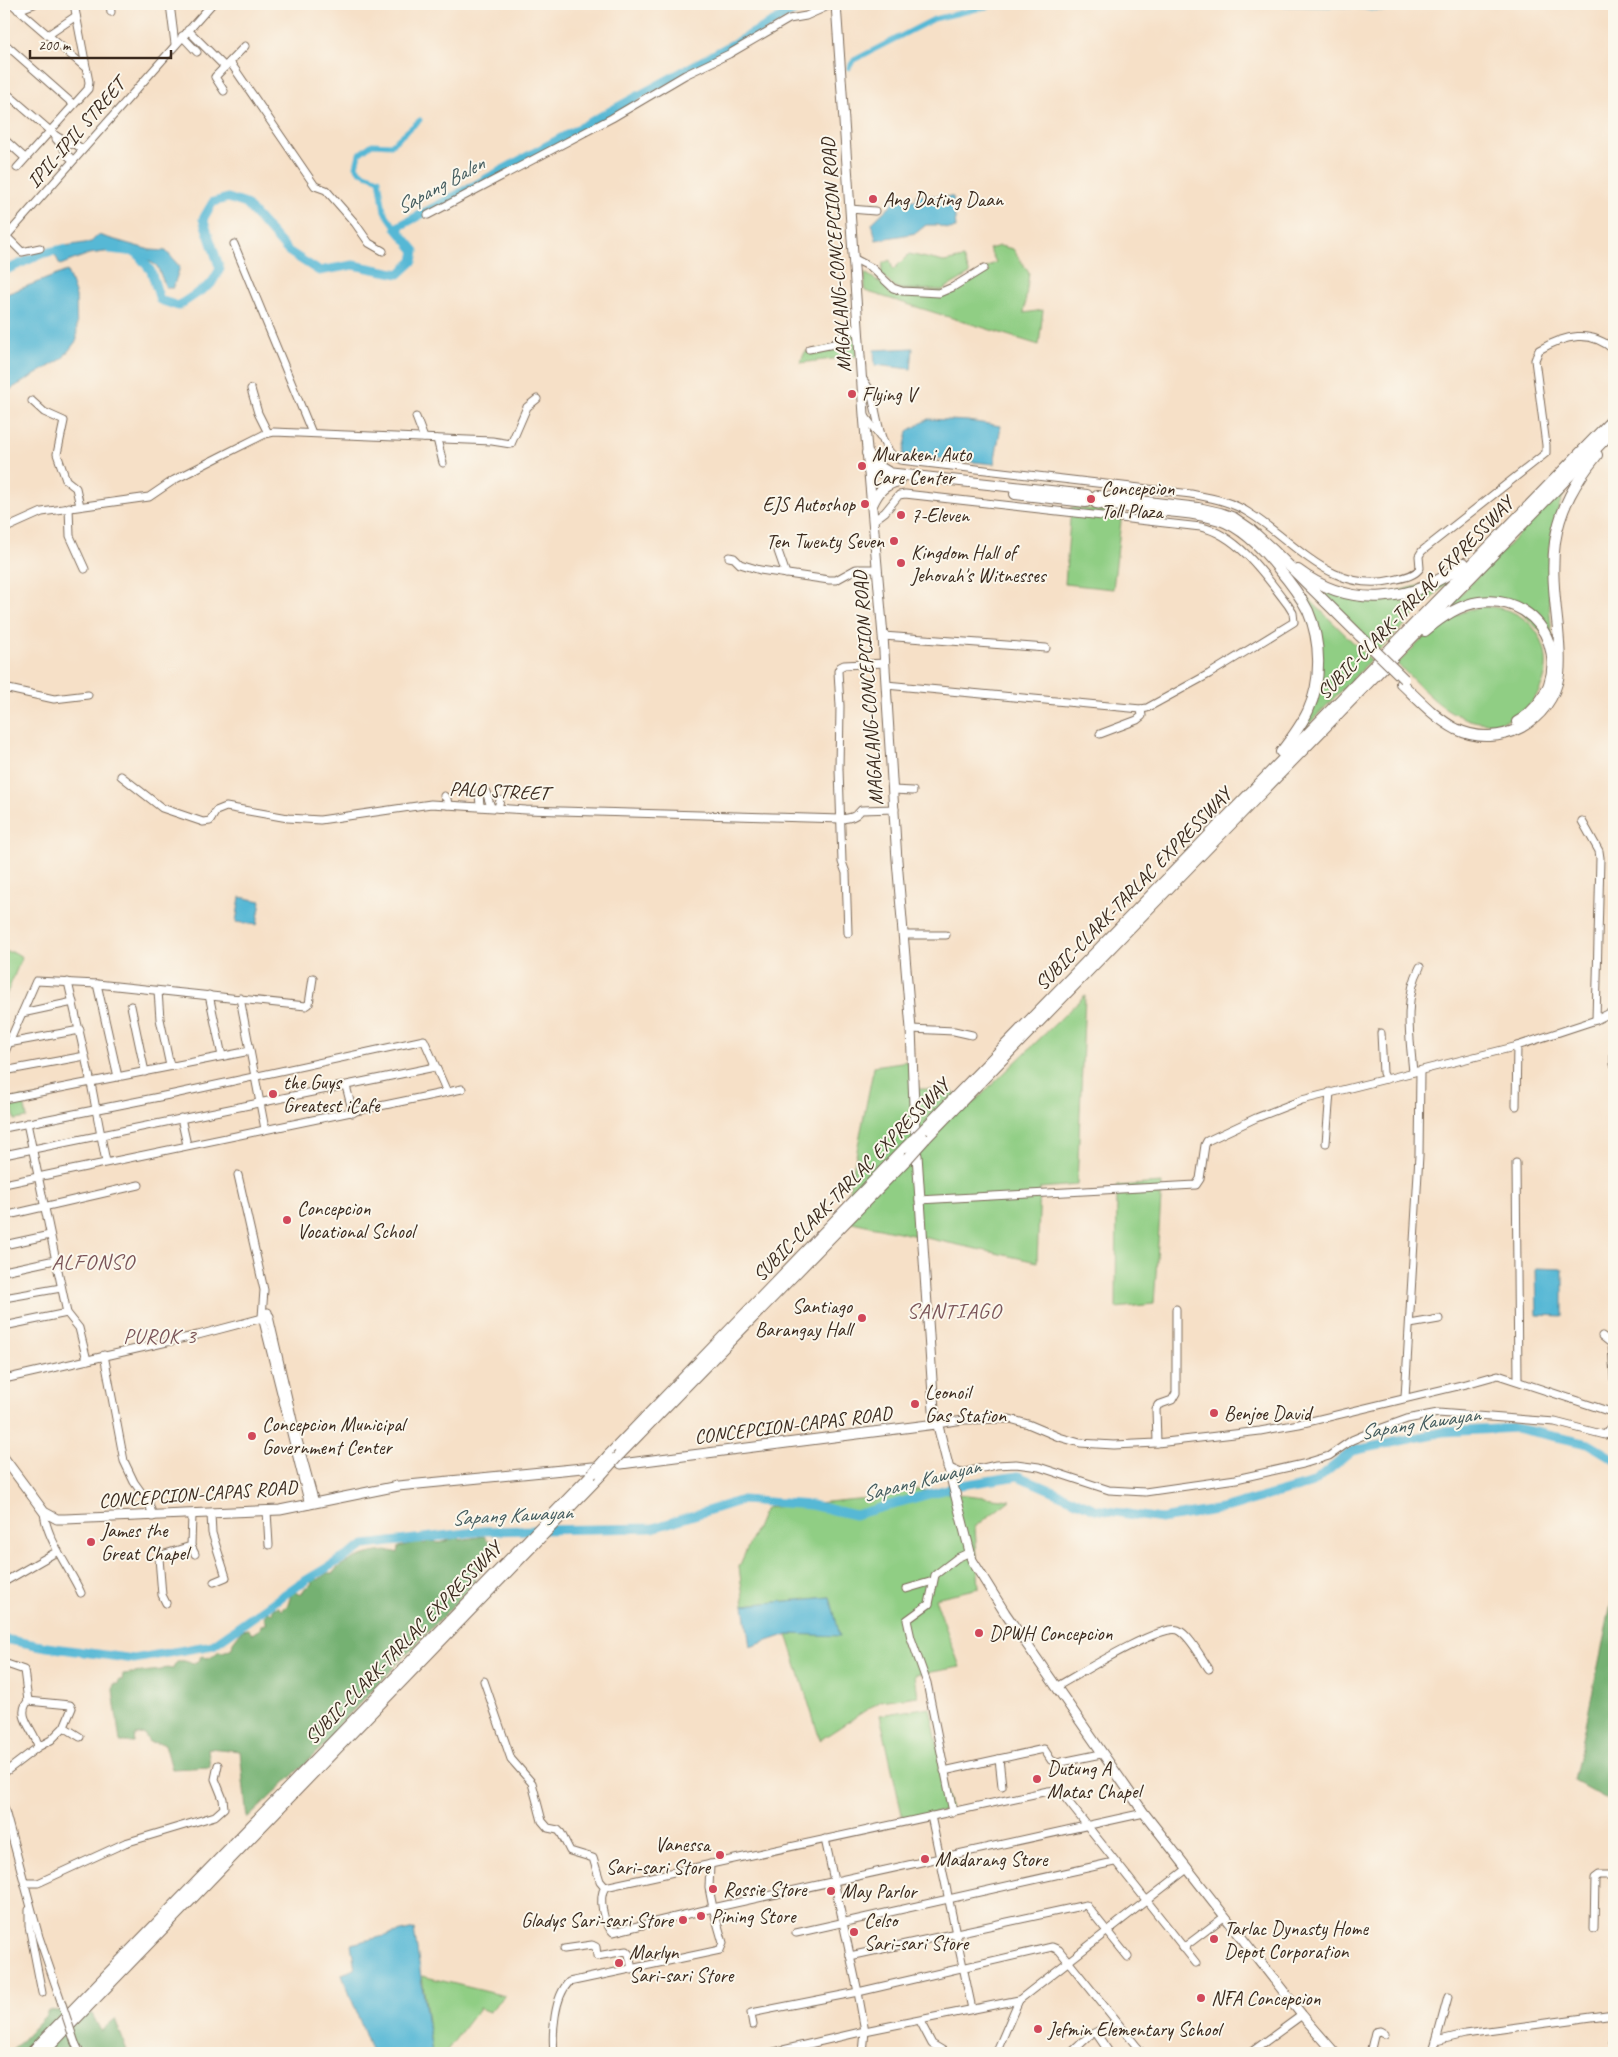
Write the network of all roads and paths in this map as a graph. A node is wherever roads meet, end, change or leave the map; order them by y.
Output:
1 (12, 4) edge
2 (34, 4) edge
3 (74, 4) edge
4 (110, 4) edge
5 (170, 4) edge
6 (212, 4) edge
7 (834, 4) edge
8 (18, 10) junction
9 (111, 12) dead end
10 (76, 16) junction
11 (188, 30) junction
12 (48, 35) junction
13 (182, 36) junction
14 (4, 44) edge
15 (175, 44) junction
16 (245, 46) dead end
17 (197, 52) dead end
18 (227, 64) junction
19 (86, 68) junction
20 (4, 91) edge
21 (224, 91) dead end
22 (73, 104) junction
23 (49, 131) junction
24 (4, 139) edge
25 (66, 145) junction
26 (82, 149) junction
27 (25, 158) junction
28 (73, 160) junction
29 (17, 168) dead end
30 (850, 209) junction
31 (875, 211) dead end
32 (428, 215) dead end
33 (5, 238) edge
34 (234, 244) dead end
35 (40, 248) dead end
36 (383, 251) dead end
37 (853, 258) junction
38 (984, 268) dead end
39 (858, 328) junction
40 (809, 349) dead end
41 (1614, 350) edge
42 (862, 377) junction
43 (251, 389) dead end
44 (537, 399) dead end
45 (32, 401) dead end
46 (864, 415) junction
47 (416, 418) dead end
48 (1614, 418) edge
49 (1614, 430) edge
50 (268, 433) junction
51 (312, 433) junction
52 (1614, 434) edge
53 (424, 438) junction
54 (438, 439) junction
55 (883, 442) junction
56 (867, 454) junction
57 (443, 463) dead end
58 (869, 475) junction
59 (899, 478) junction
60 (872, 505) junction
61 (80, 506) junction
62 (69, 508) junction
63 (873, 521) junction
64 (4, 529) edge
65 (1500, 534) junction
66 (779, 548) dead end
67 (1272, 555) junction
68 (728, 557) dead end
69 (85, 569) dead end
70 (877, 569) junction
71 (786, 574) junction
72 (884, 636) junction
73 (1046, 648) dead end
74 (1395, 655) junction
75 (885, 663) junction
76 (1402, 681) junction
77 (886, 685) junction
78 (4, 688) edge
79 (88, 695) dead end
80 (1141, 709) junction
81 (1100, 734) dead end
82 (121, 776) dead end
83 (1261, 782) junction
84 (893, 790) junction
85 (913, 791) dead end
86 (444, 796) dead end
87 (500, 800) dead end
88 (448, 805) junction
89 (480, 806) junction
90 (494, 808) junction
91 (895, 809) junction
92 (841, 819) junction
93 (1582, 822) dead end
94 (848, 933) dead end
95 (903, 935) junction
96 (946, 935) dead end
97 (1420, 967) dead end
98 (313, 978) dead end
99 (68, 982) junction
100 (97, 984) junction
101 (158, 991) junction
102 (209, 995) junction
103 (240, 998) junction
104 (73, 1002) junction
105 (131, 1006) dead end
106 (1614, 1011) edge
107 (22, 1013) junction
108 (1596, 1020) junction
109 (911, 1029) junction
110 (80, 1030) junction
111 (1381, 1033) dead end
112 (972, 1035) dead end
113 (8, 1043) junction
114 (1517, 1046) junction
115 (1614, 1047) edge
116 (250, 1051) junction
117 (4, 1054) edge
118 (85, 1056) junction
119 (222, 1056) junction
120 (1614, 1064) edge
121 (170, 1066) junction
122 (435, 1066) junction
123 (4, 1071) edge
124 (144, 1072) junction
125 (1416, 1072) junction
126 (254, 1076) junction
127 (118, 1077) junction
128 (1386, 1079) junction
129 (91, 1083) junction
130 (346, 1086) junction
131 (462, 1089) dead end
132 (447, 1092) junction
133 (1330, 1092) junction
134 (4, 1099) edge
135 (260, 1102) junction
136 (1516, 1106) dead end
137 (96, 1109) junction
138 (353, 1113) junction
139 (181, 1118) junction
140 (27, 1123) junction
141 (4, 1128) edge
142 (265, 1129) junction
143 (921, 1133) junction
144 (100, 1134) junction
145 (1326, 1143) dead end
146 (187, 1145) junction
147 (32, 1150) junction
148 (910, 1153) junction
149 (4, 1155) edge
150 (106, 1162) junction
151 (1516, 1163) dead end
152 (238, 1175) dead end
153 (37, 1178) junction
154 (4, 1184) edge
155 (139, 1185) dead end
156 (919, 1200) junction
157 (44, 1207) junction
158 (4, 1216) edge
159 (50, 1235) junction
160 (4, 1245) edge
161 (55, 1260) junction
162 (4, 1271) edge
163 (61, 1288) junction
164 (4, 1298) edge
165 (1176, 1309) dead end
166 (67, 1313) junction
167 (266, 1317) junction
168 (1439, 1320) dead end
169 (1410, 1324) junction
170 (4, 1326) edge
171 (1602, 1336) dead end
172 (104, 1355) junction
173 (87, 1360) junction
174 (4, 1379) edge
175 (1518, 1380) junction
176 (1614, 1380) edge
177 (1405, 1398) junction
178 (1613, 1412) edge
179 (936, 1424) junction
180 (1157, 1443) junction
181 (4, 1458) edge
182 (620, 1460) junction
183 (948, 1470) junction
184 (595, 1472) junction
185 (312, 1504) junction
186 (44, 1512) junction
187 (267, 1512) junction
188 (210, 1514) junction
189 (192, 1515) junction
190 (153, 1517) junction
191 (269, 1545) dead end
192 (191, 1546) junction
193 (58, 1551) junction
194 (968, 1553) junction
195 (195, 1554) dead end
196 (514, 1560) junction
197 (933, 1581) junction
198 (4, 1582) edge
199 (214, 1582) dead end
200 (906, 1589) dead end
201 (80, 1593) dead end
202 (166, 1603) dead end
203 (4, 1663) edge
204 (1209, 1669) dead end
205 (484, 1681) dead end
206 (1056, 1687) junction
207 (28, 1701) junction
208 (64, 1727) junction
209 (80, 1737) dead end
210 (1039, 1740) dead end
211 (38, 1748) junction
212 (1044, 1749) junction
213 (1102, 1754) junction
214 (999, 1759) junction
215 (218, 1764) dead end
216 (944, 1771) junction
217 (4, 1773) edge
218 (1002, 1786) dead end
219 (4, 1808) edge
220 (952, 1812) junction
221 (1144, 1813) junction
222 (931, 1816) junction
223 (1088, 1824) junction
224 (825, 1838) junction
225 (940, 1858) junction
226 (1114, 1862) junction
227 (710, 1864) junction
228 (1187, 1869) junction
229 (1614, 1875) edge
230 (833, 1882) junction
231 (25, 1883) junction
232 (605, 1887) junction
233 (949, 1899) junction
234 (1146, 1901) junction
235 (30, 1905) junction
236 (712, 1908) junction
237 (1224, 1917) junction
238 (844, 1923) junction
239 (1594, 1929) dead end
240 (1107, 1931) junction
241 (796, 1933) dead end
242 (957, 1933) junction
243 (1184, 1948) junction
244 (564, 1949) dead end
245 (850, 1956) junction
246 (1128, 1957) dead end
247 (1069, 1962) junction
248 (1196, 1963) dead end
249 (964, 1967) junction
250 (632, 1970) junction
251 (858, 1992) junction
252 (42, 1993) dead end
253 (1448, 1997) dead end
254 (1019, 2000) junction
255 (972, 2009) junction
256 (1614, 2014) edge
257 (1302, 2016) junction
258 (920, 2021) junction
259 (1116, 2022) junction
260 (752, 2025) dead end
261 (865, 2031) junction
262 (1096, 2033) junction
263 (1385, 2034) dead end
264 (1436, 2041) junction
265 (1109, 2052) dead end
266 (1137, 2052) edge
267 (31, 2053) edge
268 (43, 2053) edge
269 (80, 2053) edge
270 (554, 2053) edge
271 (770, 2053) edge
272 (863, 2053) edge
273 (947, 2053) edge
274 (996, 2053) edge
275 (1071, 2053) edge
276 (1250, 2053) edge
277 (1335, 2053) edge
278 (1370, 2053) edge
279 (1432, 2053) edge

1 - 8 street
2 - 8 street
3 - 10 street
4 - 9 street
5 - 15 street
6 - 11 street, IPIL-IPIL STREET
7 - 30 main road, MAGALANG-CONCEPCION ROAD
7 - 32 street
8 - 12 street
10 - 12 street
10 - 19 street
11 - 13 street, IPIL-IPIL STREET
11 - 18 street
12 - 19 street
13 - 15 street, IPIL-IPIL STREET
13 - 17 street
14 - 22 street
15 - 26 street, IPIL-IPIL STREET
16 - 18 street
18 - 21 street
18 - 36 street
19 - 22 street
20 - 23 street
22 - 23 street
23 - 25 street
23 - 27 street
24 - 27 street
25 - 26 street
25 - 28 street
26 - 28 street, IPIL-IPIL STREET
27 - 29 street
28 - 33 street, IPIL-IPIL STREET
30 - 31 street
30 - 37 main road, MAGALANG-CONCEPCION ROAD
33 - 35 street
34 - 51 street
37 - 38 street
37 - 39 main road, MAGALANG-CONCEPCION ROAD
39 - 40 street
39 - 42 main road, MAGALANG-CONCEPCION ROAD
41 - 55 street
42 - 46 main road, MAGALANG-CONCEPCION ROAD
42 - 55 street
43 - 50 street
44 - 54 street
45 - 61 street
46 - 55 street
46 - 56 main road, MAGALANG-CONCEPCION ROAD
47 - 53 street
48 - 65 highway, SUBIC-CLARK-TARLAC EXPRESSWAY
49 - 74 highway, SUBIC-CLARK-TARLAC EXPRESSWAY
50 - 51 street
50 - 61 street
51 - 53 street
52 - 76 highway
53 - 54 street
54 - 57 street
56 - 58 main road, MAGALANG-CONCEPCION ROAD
56 - 59 highway
58 - 59 highway
58 - 60 main road, MAGALANG-CONCEPCION ROAD
59 - 60 highway
59 - 67 highway
60 - 63 main road, MAGALANG-CONCEPCION ROAD
61 - 62 street
62 - 64 street
62 - 69 street
63 - 70 main road, MAGALANG-CONCEPCION ROAD
63 - 80 street
65 - 67 highway
65 - 83 highway, SUBIC-CLARK-TARLAC EXPRESSWAY
66 - 71 street
67 - 76 highway
67 - 83 highway
68 - 71 street
70 - 71 street
70 - 72 main road, MAGALANG-CONCEPCION ROAD
72 - 73 street
72 - 75 main road, MAGALANG-CONCEPCION ROAD
74 - 76 highway
74 - 143 highway, SUBIC-CLARK-TARLAC EXPRESSWAY
75 - 77 main road, MAGALANG-CONCEPCION ROAD
75 - 92 street
77 - 80 street
77 - 84 main road, MAGALANG-CONCEPCION ROAD
78 - 79 street
80 - 81 street
82 - 88 street, PALO STREET
83 - 143 highway, SUBIC-CLARK-TARLAC EXPRESSWAY
84 - 85 street
84 - 91 main road, MAGALANG-CONCEPCION ROAD
86 - 88 street
87 - 90 street
88 - 89 street, PALO STREET
89 - 90 street, PALO STREET
89 - 90 street
90 - 92 street, PALO STREET
91 - 92 street, PALO STREET
91 - 95 main road, MAGALANG-CONCEPCION ROAD
92 - 94 street
93 - 108 street
95 - 96 street
95 - 109 main road, MAGALANG-CONCEPCION ROAD
97 - 125 street
98 - 103 street
99 - 100 street
99 - 104 street
99 - 107 street
100 - 101 street
100 - 127 street
101 - 102 street
101 - 121 street
102 - 103 street
102 - 119 street
103 - 116 street
104 - 107 street
104 - 110 street
105 - 124 street
106 - 108 street
107 - 113 street
108 - 114 street
109 - 112 street
109 - 143 main road, MAGALANG-CONCEPCION ROAD
110 - 113 street
110 - 118 street
111 - 128 street
113 - 117 street
114 - 125 street
114 - 136 street
115 - 120 street
116 - 119 street
116 - 126 street
118 - 123 street
118 - 129 street
119 - 121 street
121 - 124 street
122 - 126 street
122 - 130 street
122 - 132 street
124 - 127 street
125 - 128 street
125 - 169 street
126 - 135 street
126 - 137 street
127 - 129 street
128 - 133 street
129 - 134 street
129 - 137 street
130 - 135 street
130 - 138 street
131 - 132 street
132 - 138 street
133 - 145 street
133 - 156 street
135 - 139 street
135 - 142 street
137 - 140 street
137 - 144 street
138 - 142 street
139 - 144 street
139 - 146 street
140 - 141 street
140 - 147 street
142 - 146 street
143 - 148 highway, SUBIC-CLARK-TARLAC EXPRESSWAY, bridge
144 - 147 street
144 - 150 street
146 - 150 street
147 - 149 street
147 - 153 street
148 - 156 main road
148 - 182 highway, SUBIC-CLARK-TARLAC EXPRESSWAY
148 - 184 highway, SUBIC-CLARK-TARLAC EXPRESSWAY, bridge
150 - 153 street
151 - 175 street
152 - 167 street
153 - 154 street
153 - 157 street
155 - 157 street
156 - 179 main road
157 - 158 street
157 - 159 street
159 - 160 street
159 - 161 street
161 - 162 street
161 - 163 street
163 - 164 street
163 - 166 street
165 - 180 street
166 - 170 street
166 - 173 street
167 - 172 street
167 - 185 street
168 - 169 street
169 - 177 street
171 - 176 street
172 - 173 street
172 - 190 street
173 - 174 street
175 - 177 street
175 - 178 street
177 - 180 street
178 - 183 street
179 - 180 street
179 - 182 main road, CONCEPCION-CAPAS ROAD
179 - 183 main road
181 - 186 main road
182 - 184 highway, SUBIC-CLARK-TARLAC EXPRESSWAY, bridge
183 - 194 main road
184 - 185 main road, CONCEPCION-CAPAS ROAD
184 - 196 highway, SUBIC-CLARK-TARLAC EXPRESSWAY
184 - 196 highway, SUBIC-CLARK-TARLAC EXPRESSWAY
185 - 187 main road, CONCEPCION-CAPAS ROAD
186 - 190 main road, CONCEPCION-CAPAS ROAD
186 - 193 street
187 - 188 main road, CONCEPCION-CAPAS ROAD
187 - 191 street
188 - 189 main road, CONCEPCION-CAPAS ROAD
188 - 199 street
189 - 190 main road, CONCEPCION-CAPAS ROAD
189 - 192 street
192 - 195 street
192 - 202 street
193 - 198 street
193 - 201 street
194 - 197 street
194 - 206 main road
196 - 267 highway, SUBIC-CLARK-TARLAC EXPRESSWAY
196 - 268 highway, SUBIC-CLARK-TARLAC EXPRESSWAY
197 - 200 street
197 - 216 street
203 - 207 street
204 - 206 street
205 - 232 street
206 - 213 main road
207 - 208 street
207 - 211 street
208 - 209 street
208 - 211 street
210 - 212 street
211 - 217 street
212 - 213 street
212 - 214 street
213 - 221 main road
214 - 216 street
214 - 218 street
215 - 231 street
216 - 220 street
219 - 231 street
220 - 222 street
220 - 223 street
221 - 223 street
221 - 228 main road
222 - 224 street
222 - 225 street
223 - 225 street
223 - 226 street
224 - 227 street
224 - 230 street
225 - 230 street
225 - 233 street
226 - 233 street
226 - 234 street
227 - 232 street
227 - 236 street
228 - 234 street
228 - 237 main road
229 - 239 street
230 - 236 street
230 - 238 street
231 - 235 street
232 - 236 street
233 - 238 street
233 - 242 street
234 - 240 street
234 - 243 street
235 - 252 street
235 - 269 street, bridge
236 - 250 street
237 - 243 street
237 - 257 main road
238 - 241 street
238 - 245 street
240 - 242 street
240 - 246 street
240 - 247 street
242 - 245 street
242 - 249 street
243 - 248 street
244 - 250 street
245 - 251 street
247 - 249 street
247 - 254 street
247 - 259 street
249 - 251 street
249 - 255 street
250 - 270 street
251 - 260 street
251 - 261 street
253 - 264 street
254 - 255 street
254 - 274 street
255 - 258 street
256 - 264 street
257 - 276 street
257 - 277 main road
258 - 261 street
258 - 273 street
259 - 262 street
259 - 266 street
261 - 271 street
261 - 272 street
262 - 265 street
262 - 275 street
263 - 278 street
264 - 279 street

